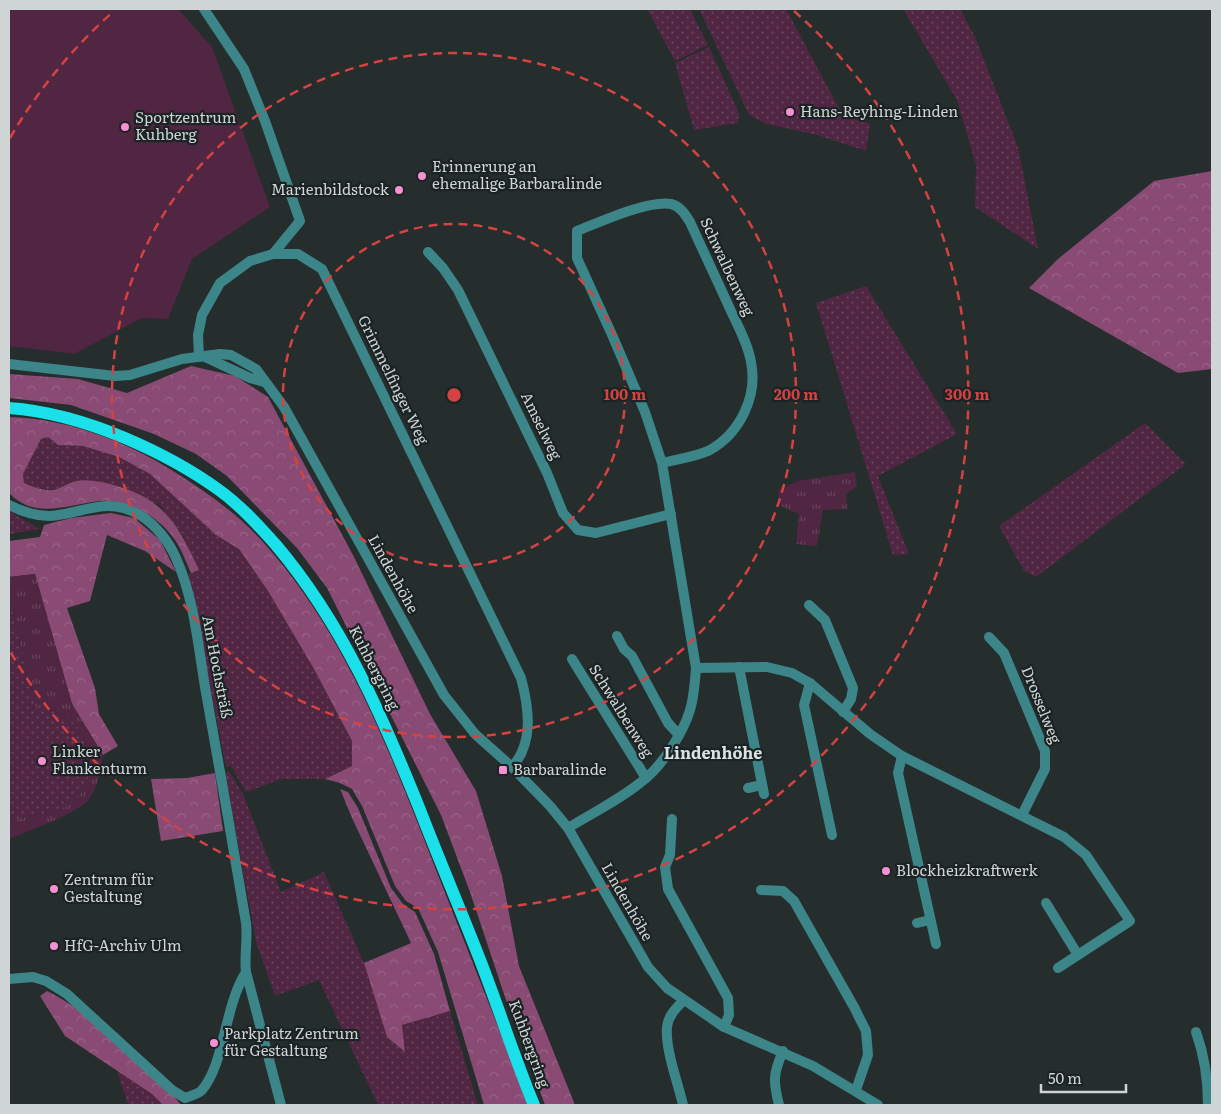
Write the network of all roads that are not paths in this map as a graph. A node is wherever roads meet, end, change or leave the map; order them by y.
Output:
1 (204, 9) edge
2 (428, 252) dead end
3 (273, 254) junction
4 (202, 357) junction
5 (9, 364) edge
6 (9, 408) edge
7 (662, 463) junction
8 (9, 505) edge
9 (671, 514) junction
10 (809, 605) dead end
11 (617, 636) dead end
12 (989, 637) dead end
13 (572, 659) dead end
14 (739, 667) junction
15 (696, 668) junction
16 (810, 683) junction
17 (844, 712) junction
18 (679, 735) junction
19 (902, 756) junction
20 (512, 767) junction
21 (646, 778) junction
22 (748, 788) dead end
23 (1022, 815) junction
24 (672, 819) dead end
25 (568, 828) junction
26 (832, 835) dead end
27 (761, 890) dead end
28 (1046, 903) dead end
29 (930, 920) junction
30 (917, 923) dead end
31 (936, 944) dead end
32 (1078, 955) junction
33 (1058, 968) dead end
34 (246, 972) junction
35 (9, 980) edge
36 (683, 1001) junction
37 (724, 1027) junction
38 (1196, 1032) dead end
39 (783, 1051) junction
40 (856, 1090) junction
41 (281, 1105) edge
42 (534, 1105) edge
43 (683, 1105) edge
44 (779, 1105) edge
45 (878, 1105) edge
46 (1208, 1105) edge

1 - 3 street
2 - 9 street, Amselweg
3 - 4 street, Grimmelfinger Weg
3 - 20 street, Grimmelfinger Weg
4 - 5 street, Lindenhöhe
4 - 20 street, Lindenhöhe
6 - 42 main road, Kuhbergring
7 - 7 street, Schwalbenweg
7 - 9 street, Schwalbenweg
8 - 34 street, Am Hochsträß
9 - 15 street, Schwalbenweg
10 - 17 street
11 - 18 street
12 - 23 street, Drosselweg
13 - 21 street, Schwalbenweg
14 - 15 street
14 - 16 street
14 - 22 street
15 - 18 street, Schwalbenweg
16 - 17 street
16 - 26 street
17 - 19 street
18 - 21 street, Schwalbenweg
19 - 23 street
19 - 29 street
20 - 25 street, Lindenhöhe
21 - 25 street, Schwalbenweg
23 - 32 street
24 - 37 street
25 - 36 street, Lindenhöhe
27 - 40 street
28 - 32 street
29 - 30 street
29 - 31 street
32 - 33 street
34 - 35 street, Am Hochsträß
34 - 41 street, Am Hochsträß
36 - 37 street, Lindenhöhe
36 - 43 street
37 - 39 street, Lindenhöhe
38 - 46 street
39 - 40 street, Lindenhöhe
39 - 44 street
40 - 45 street, Lindenhöhe

